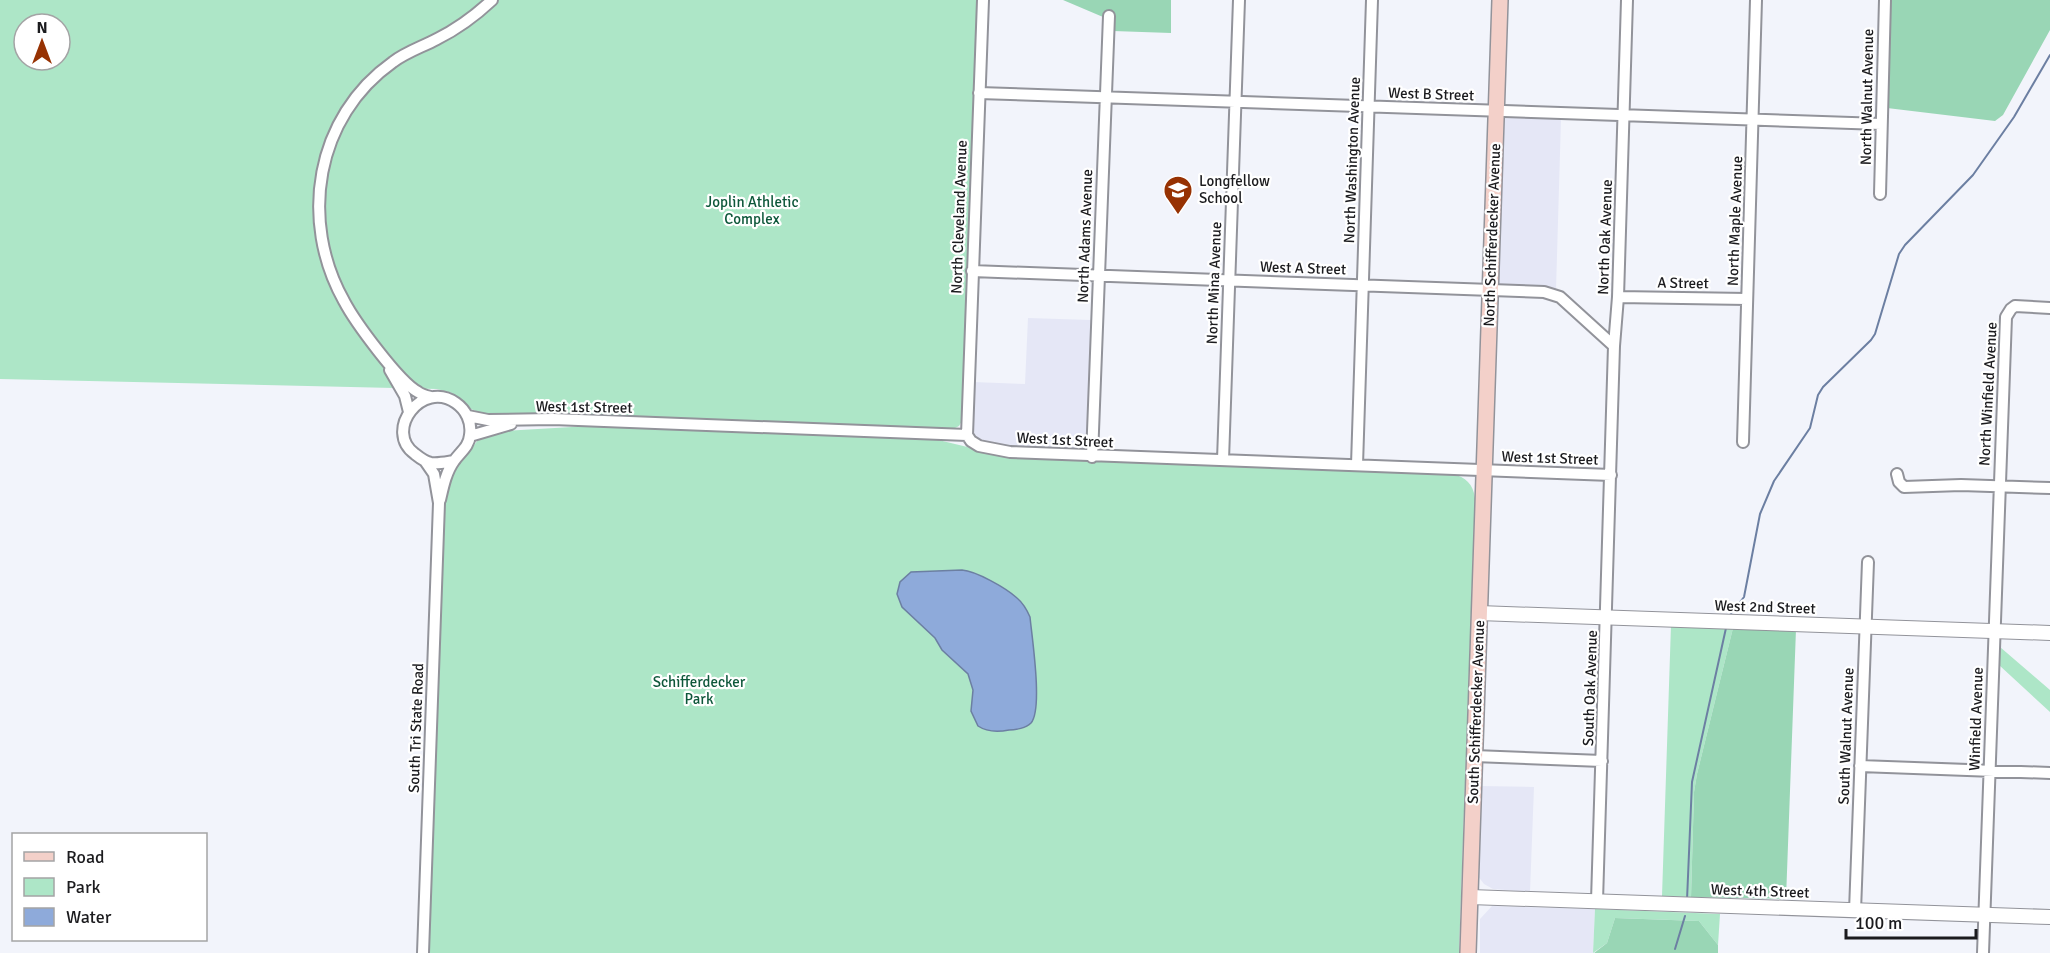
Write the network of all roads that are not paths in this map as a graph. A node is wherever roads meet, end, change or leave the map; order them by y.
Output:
1 (492, 0) edge
2 (983, 0) edge
3 (1239, 0) edge
4 (1372, 0) edge
5 (1500, 0) edge
6 (1627, 0) edge
7 (1756, 0) edge
8 (1885, 0) edge
9 (1109, 16) dead end
10 (979, 93) junction
11 (1105, 98) junction
12 (1235, 102) junction
13 (1369, 107) junction
14 (1496, 111) junction
15 (1624, 116) junction
16 (1752, 120) junction
17 (1881, 124) junction
18 (1881, 194) dead end
19 (972, 271) junction
20 (1099, 276) junction
21 (1229, 280) junction
22 (1363, 285) junction
23 (1490, 290) junction
24 (1618, 297) junction
25 (1747, 299) junction
26 (2050, 308) edge
27 (1614, 346) junction
28 (385, 359) junction
29 (431, 397) junction
30 (409, 412) junction
31 (468, 416) junction
32 (523, 421) junction
33 (967, 435) junction
34 (470, 436) junction
35 (1743, 442) dead end
36 (1092, 457) junction
37 (1223, 460) junction
38 (425, 461) junction
39 (454, 461) junction
40 (1357, 465) junction
41 (1484, 470) junction
42 (1898, 474) dead end
43 (1611, 475) junction
44 (1999, 486) junction
45 (2050, 488) edge
46 (439, 503) junction
47 (1868, 562) dead end
48 (1479, 613) junction
49 (1607, 618) junction
50 (1865, 627) junction
51 (1994, 631) junction
52 (2050, 633) edge
53 (1474, 756) junction
54 (1602, 761) junction
55 (1860, 766) junction
56 (1989, 772) junction
57 (2050, 773) edge
58 (1470, 897) junction
59 (1597, 901) junction
60 (1855, 910) junction
61 (1984, 915) junction
62 (2050, 918) edge
63 (423, 953) edge
64 (1468, 953) edge
65 (1983, 953) edge

1 - 28 street
2 - 10 street, North Cleveland Avenue
3 - 12 street, North Mina Avenue
4 - 13 street, North Washington Avenue
5 - 14 main road, North Schifferdecker Avenue
6 - 15 street, North Oak Avenue
7 - 16 street, North Maple Avenue
8 - 17 street, North Walnut Avenue
9 - 11 street, North Adams Avenue
10 - 11 street, West B Street
10 - 19 street, North Cleveland Avenue
11 - 12 street, West B Street
11 - 20 street, North Adams Avenue
12 - 13 street, West B Street
12 - 21 street, North Mina Avenue
13 - 14 street, West B Street
13 - 22 street, North Washington Avenue
14 - 15 street, West B Street
14 - 23 main road, North Schifferdecker Avenue
15 - 16 street, West B Street
15 - 24 street, North Oak Avenue
16 - 17 street, West B Street
16 - 25 street, North Maple Avenue
17 - 18 street, North Walnut Avenue
19 - 20 street, West A Street
19 - 33 street, North Cleveland Avenue
20 - 21 street, West A Street
20 - 36 street, North Adams Avenue
21 - 22 street, West A Street
21 - 37 street, North Mina Avenue
22 - 23 street, West A Street
22 - 40 street, North Washington Avenue
23 - 27 street, West A Street
23 - 41 main road, North Schifferdecker Avenue
24 - 25 street, A Street
24 - 27 street, North Oak Avenue
25 - 35 street, North Maple Avenue
26 - 44 street, North Winfield Avenue
27 - 43 street, North Oak Avenue
28 - 29 street
28 - 30 street
29 - 30 street
29 - 31 street
30 - 38 street, South Tri State Road
31 - 32 street, West 1st Street
31 - 34 street
32 - 33 street, West 1st Street
32 - 34 street, West 1st Street
33 - 36 street, West 1st Street
34 - 39 street, South Tri State Road
36 - 37 street, West 1st Street
37 - 40 street, West 1st Street
38 - 39 street
38 - 46 street, South Tri State Road
39 - 46 street, South Tri State Road
40 - 41 street, West 1st Street
41 - 43 street, West 1st Street
41 - 48 main road, South Schifferdecker Avenue
42 - 44 street
43 - 49 street, South Oak Avenue
44 - 45 street
44 - 51 street, Winfield Avenue
46 - 63 street, South Tri State Road
47 - 50 street, South Walnut Avenue
48 - 49 street, West 2nd Street
48 - 53 main road, South Schifferdecker Avenue
49 - 50 street, West 2nd Street
49 - 54 street, South Oak Avenue
50 - 51 street, West 2nd Street
50 - 55 street, South Walnut Avenue
51 - 52 street, West 2nd Street
51 - 56 street, Winfield Avenue
53 - 54 street
53 - 58 main road, South Schifferdecker Avenue
54 - 59 street, South Oak Avenue
55 - 56 street
55 - 60 street, South Walnut Avenue
56 - 57 street
56 - 61 street, Winfield Avenue
58 - 59 street, West 4th Street
58 - 64 main road, South Schifferdecker Avenue
59 - 60 street, West 4th Street
60 - 61 street, West 4th Street
61 - 62 street, West 4th Street
61 - 65 street, Winfield Avenue

